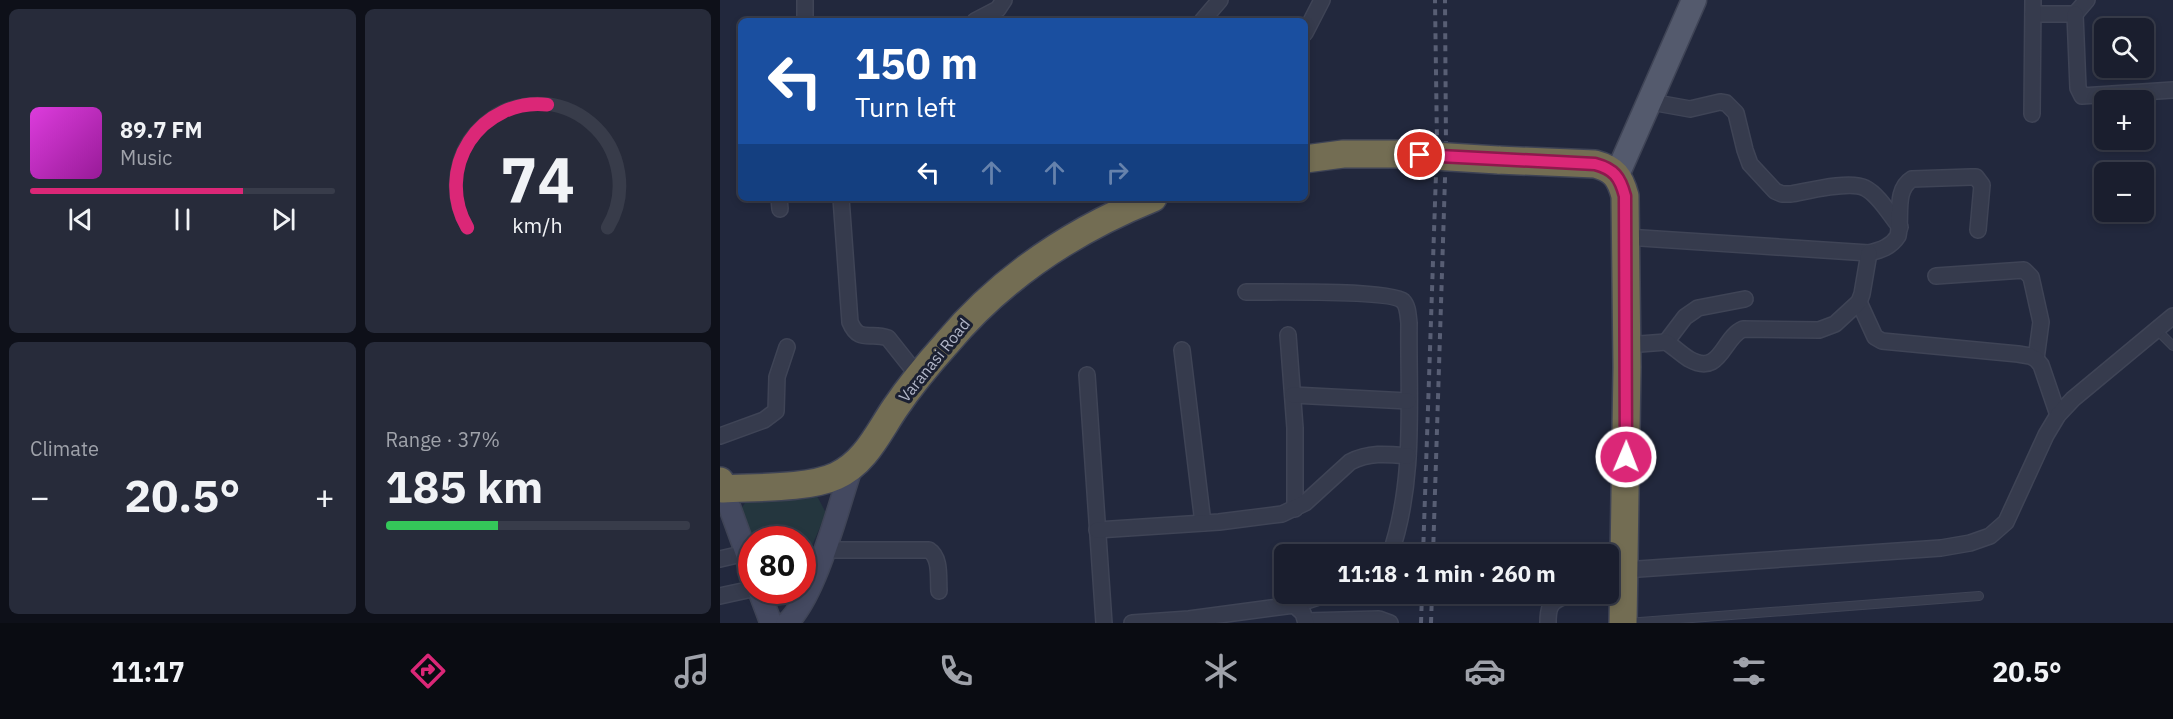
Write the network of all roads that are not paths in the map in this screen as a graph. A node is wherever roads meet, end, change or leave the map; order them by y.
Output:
1 (805, 0) edge
2 (1004, 0) edge
3 (1220, 0) edge
4 (1322, 0) edge
5 (1694, 0) edge
6 (2087, 0) edge
7 (2033, 7) edge
8 (2075, 14) junction
9 (805, 18) edge
10 (981, 18) edge
11 (1205, 18) edge
12 (1308, 27) edge
13 (2173, 90) edge
14 (1651, 102) junction
15 (2032, 114) dead end
16 (1308, 159) edge
17 (1617, 175) junction
18 (841, 201) edge
19 (1146, 201) edge
20 (1899, 227) junction
21 (1978, 230) dead end
22 (1626, 237) junction
23 (1869, 253) junction
24 (1936, 276) dead end
25 (1246, 292) dead end
26 (1745, 299) dead end
27 (1858, 302) junction
28 (2167, 324) edge
29 (1288, 334) dead end
30 (1666, 342) junction
31 (1627, 345) junction
32 (2173, 346) edge
33 (787, 347) dead end
34 (1182, 350) dead end
35 (2036, 359) junction
36 (1087, 375) dead end
37 (919, 377) junction
38 (1293, 395) junction
39 (1408, 401) junction
40 (2058, 415) junction
41 (720, 436) edge
42 (1408, 456) junction
43 (852, 466) junction
44 (721, 485) edge
45 (1295, 509) junction
46 (1203, 523) junction
47 (1098, 530) junction
48 (738, 531) edge
49 (1393, 544) edge
50 (825, 550) junction
51 (720, 559) edge
52 (738, 560) edge
53 (1624, 581) junction
54 (939, 591) dead end
55 (738, 592) edge
56 (720, 596) edge
57 (1979, 596) dead end
58 (764, 604) edge
59 (1297, 604) edge
60 (1294, 605) junction
61 (1189, 621) edge
62 (1306, 622) edge
63 (771, 623) edge
64 (787, 623) edge
65 (1104, 623) edge
66 (1132, 623) edge
67 (1390, 623) edge
68 (1548, 623) edge
69 (1624, 623) edge

1 - 9 street
2 - 10 street
3 - 11 street
4 - 12 street
5 - 14 main road
6 - 8 street
7 - 8 street
7 - 15 street
8 - 13 street
14 - 17 main road
14 - 20 street
16 - 17 highway, bridge
17 - 22 highway
18 - 37 street
19 - 37 highway, Varanasi Road
20 - 21 street
20 - 23 street
22 - 23 street
22 - 31 highway
23 - 27 street
24 - 35 street
25 - 39 street
26 - 30 street
27 - 30 street
27 - 35 street
28 - 32 lane
28 - 40 street
29 - 38 street
30 - 31 street
31 - 53 highway
33 - 41 street
34 - 46 street
35 - 40 street
36 - 47 street
37 - 43 highway, Varanasi Road
38 - 39 street
38 - 45 street
39 - 42 street
40 - 53 street
42 - 45 street
42 - 49 street
43 - 44 highway, Varanasi Road
43 - 50 street
44 - 48 street
45 - 46 street
46 - 47 street
47 - 65 street
50 - 54 street
50 - 64 street
51 - 52 street
53 - 68 street
53 - 69 highway
55 - 56 street
57 - 69 lane
58 - 63 street
59 - 60 street
60 - 61 street
60 - 62 street
61 - 66 street
62 - 67 street

